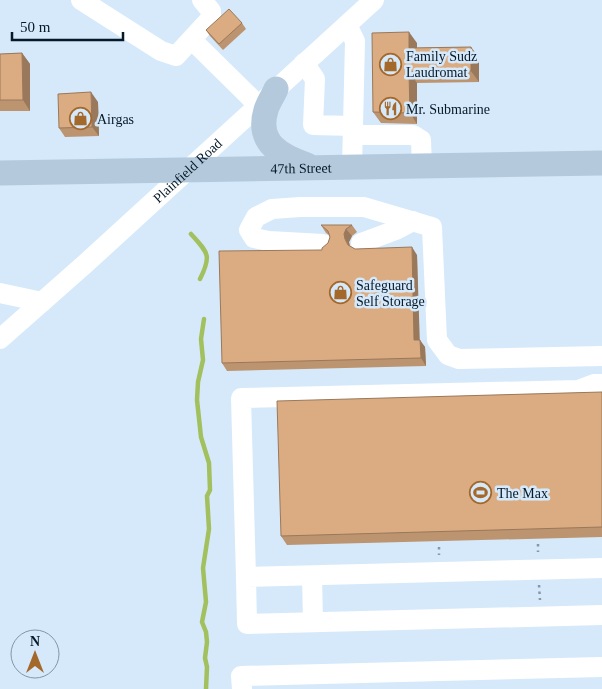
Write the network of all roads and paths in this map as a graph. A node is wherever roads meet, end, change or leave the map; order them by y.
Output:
1 (81, 0) edge
2 (202, 0) edge
3 (374, 0) edge
4 (347, 25) junction
5 (192, 40) junction
6 (304, 63) junction
7 (276, 89) junction
8 (258, 106) junction
9 (353, 130) junction
10 (602, 164) edge
11 (422, 166) junction
12 (352, 167) junction
13 (314, 168) junction
14 (188, 170) junction
15 (0, 173) edge
16 (413, 221) junction
17 (361, 243) dead end
18 (323, 244) edge
19 (0, 293) edge
20 (42, 302) junction
21 (0, 339) edge
22 (602, 356) edge
23 (602, 384) edge
24 (602, 568) edge
25 (312, 576) junction
26 (246, 578) junction
27 (602, 615) edge
28 (313, 622) junction
29 (602, 667) edge
30 (242, 689) edge

1 - 5 street
2 - 5 street
3 - 4 street, Plainfield Road
4 - 6 street, Plainfield Road
4 - 9 street
5 - 8 street
6 - 7 street, Plainfield Road
6 - 9 street
7 - 8 street, Plainfield Road
7 - 13 main road
8 - 14 street, Plainfield Road
9 - 11 street
9 - 12 street
10 - 11 main road, 47th Street
11 - 12 main road, 47th Street
12 - 13 main road, 47th Street
13 - 14 main road, 47th Street
14 - 15 main road, 47th Street
14 - 20 street, Plainfield Road
16 - 17 street
16 - 18 street
16 - 22 street
19 - 20 street
20 - 21 street, Plainfield Road
23 - 26 street
24 - 25 street
25 - 26 street
25 - 28 street
26 - 28 street
27 - 28 street
29 - 30 street

